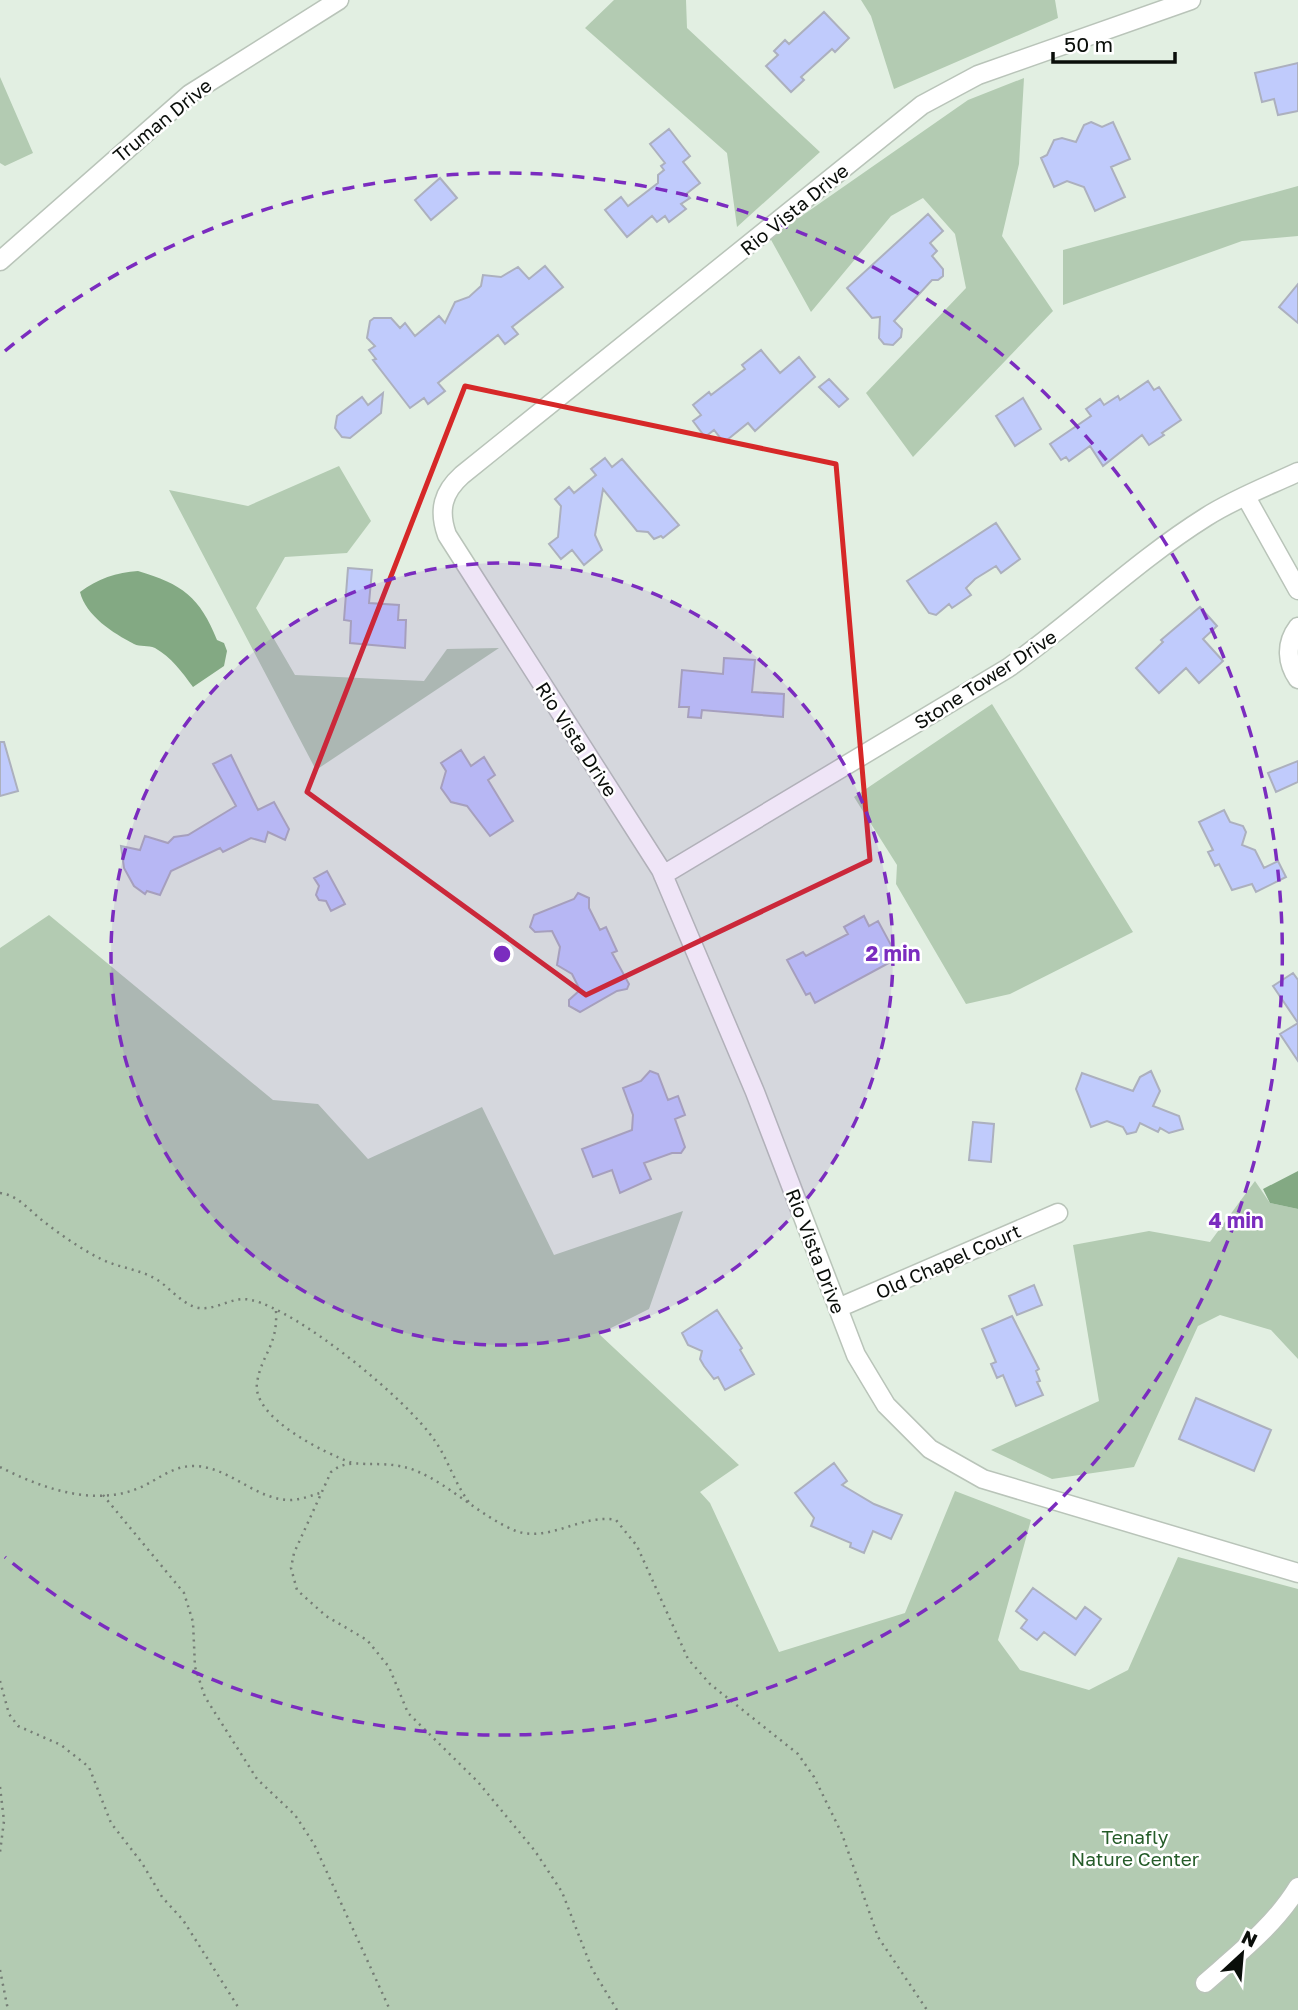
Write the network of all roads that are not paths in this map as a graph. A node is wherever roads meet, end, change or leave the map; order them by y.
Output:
1 (339, 0) edge
2 (1191, 0) edge
3 (1145, 8) edge
4 (0, 261) edge
5 (1298, 472) edge
6 (1246, 497) junction
7 (1298, 590) edge
8 (1298, 628) edge
9 (1298, 679) edge
10 (663, 875) junction
11 (1058, 1213) dead end
12 (838, 1308) junction
13 (1298, 1573) edge
14 (1298, 1887) edge
15 (1205, 1983) dead end

1 - 4 street, Truman Drive
2 - 3 street, Rio Vista Drive
3 - 10 street, Rio Vista Drive
5 - 6 street, Stone Tower Drive
6 - 7 street
6 - 10 street, Stone Tower Drive
8 - 9 street
10 - 12 street, Rio Vista Drive
11 - 12 street, Old Chapel Court
12 - 13 street, Rio Vista Drive
14 - 15 street

